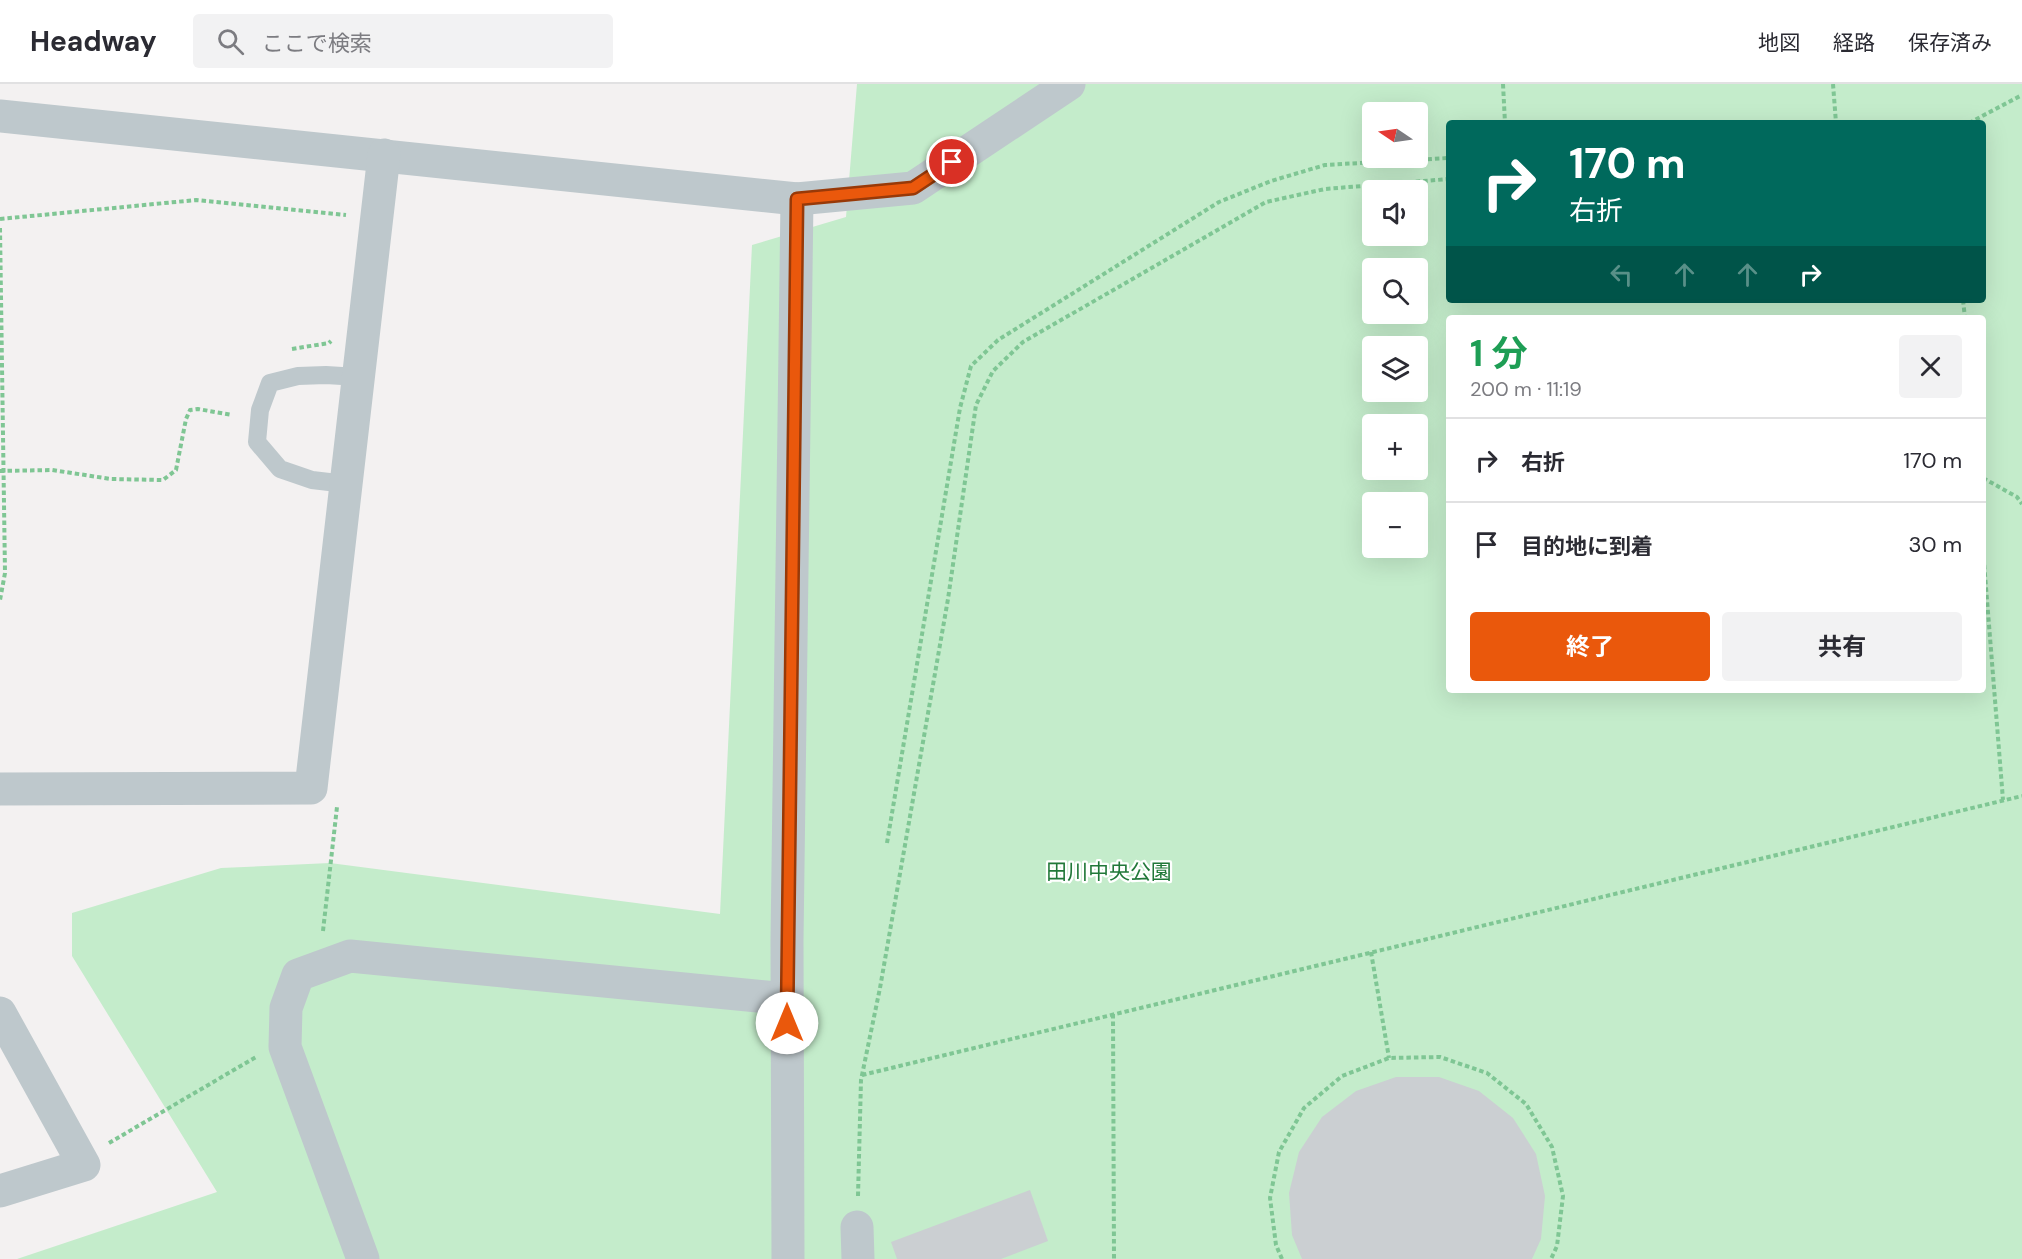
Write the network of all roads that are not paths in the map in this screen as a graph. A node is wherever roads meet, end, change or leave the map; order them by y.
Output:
1 (1069, 84) edge
2 (0, 116) edge
3 (384, 155) junction
4 (797, 199) junction
5 (358, 377) junction
6 (346, 484) junction
7 (0, 789) edge
8 (787, 999) junction
9 (0, 1013) edge
10 (0, 1191) edge
11 (857, 1227) road end
12 (363, 1259) edge
13 (788, 1259) edge
14 (858, 1259) edge

1 - 4 street
2 - 3 street
3 - 4 street
3 - 5 street
4 - 8 street
5 - 6 street
5 - 6 lane
6 - 7 street
8 - 12 street
8 - 13 street
9 - 10 street
11 - 14 street

